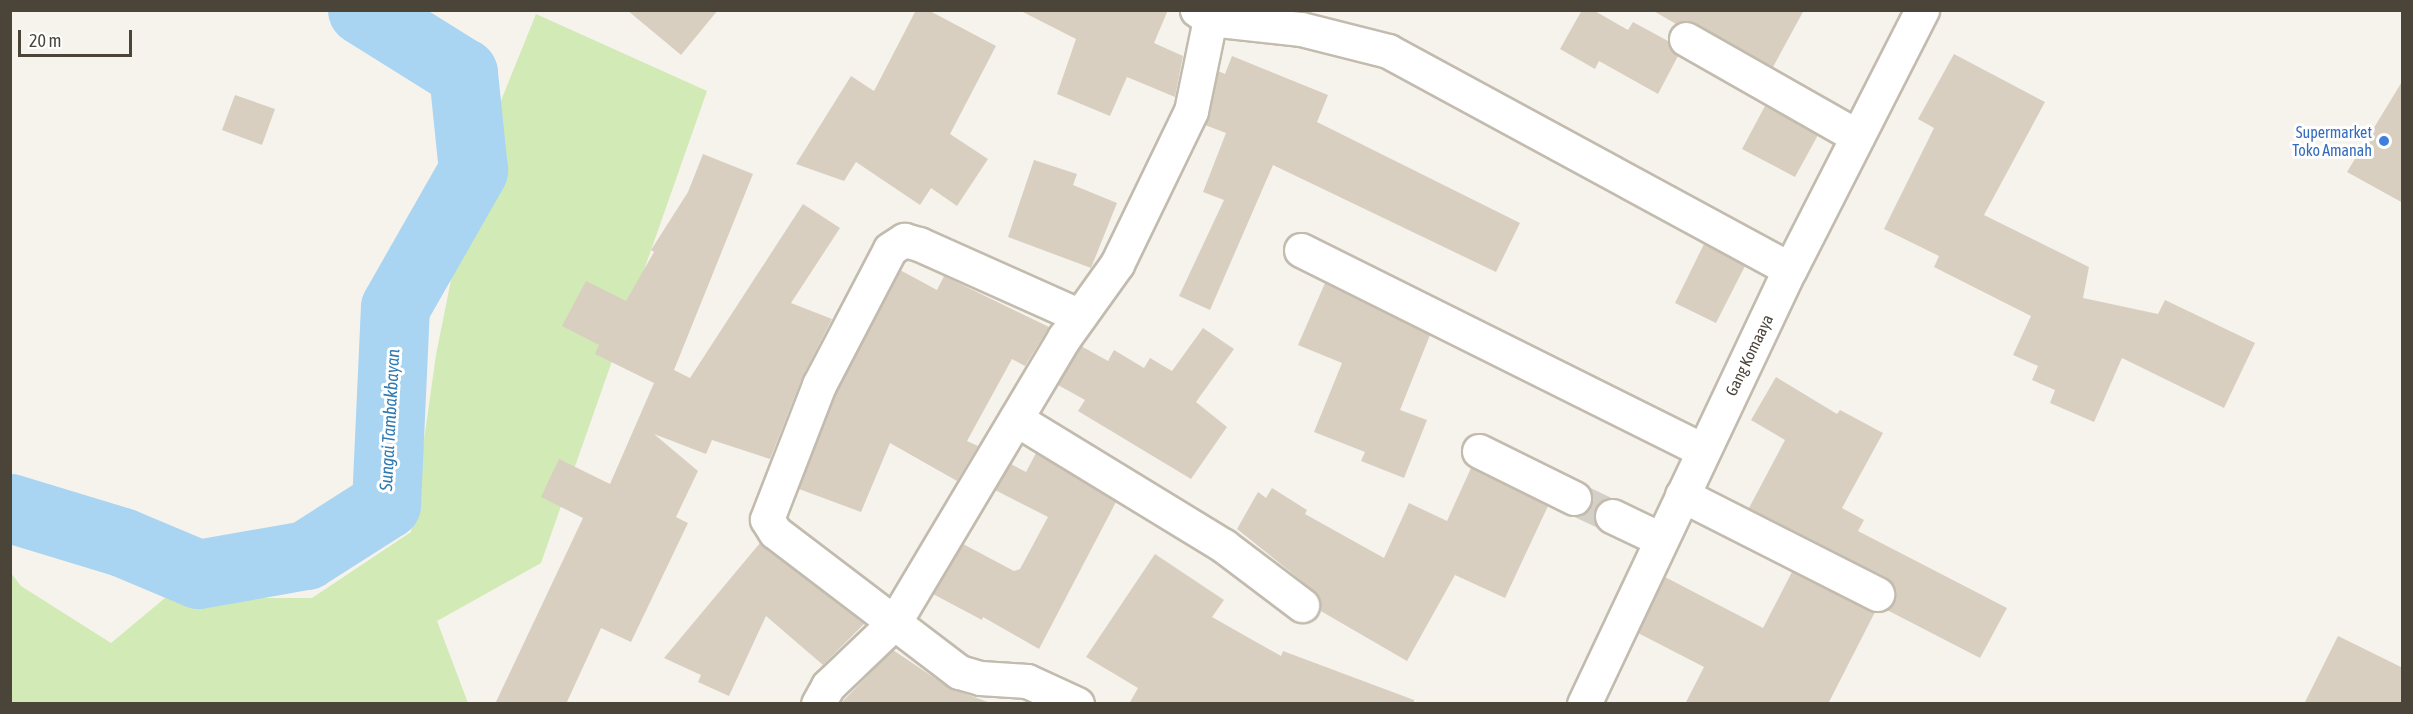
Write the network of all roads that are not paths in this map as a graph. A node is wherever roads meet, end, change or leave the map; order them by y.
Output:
1 (1922, 10) edge
2 (1207, 14) edge
3 (1686, 39) dead end
4 (1857, 136) junction
5 (1301, 250) dead end
6 (1790, 269) junction
7 (1080, 316) junction
8 (1016, 419) junction
9 (1703, 450) junction
10 (1479, 451) dead end
11 (1682, 495) junction
12 (1574, 498) tunnel mouth
13 (1612, 516) tunnel mouth
14 (1660, 539) junction
15 (1877, 594) dead end
16 (1302, 605) dead end
17 (894, 623) junction
18 (818, 704) edge
19 (1077, 704) edge
20 (1584, 704) edge

1 - 4 street, Gang Komaaya
2 - 6 street
2 - 7 street
3 - 4 street
4 - 6 street, Gang Komaaya
5 - 9 street
6 - 9 street, Gang Komaaya
7 - 8 street
7 - 17 street
8 - 16 street
8 - 17 street
9 - 11 street, Gang Komaaya
10 - 12 street
11 - 14 street, Gang Komaaya
11 - 15 street
13 - 14 street
14 - 20 street, Gang Komaaya
17 - 18 street
17 - 19 street

